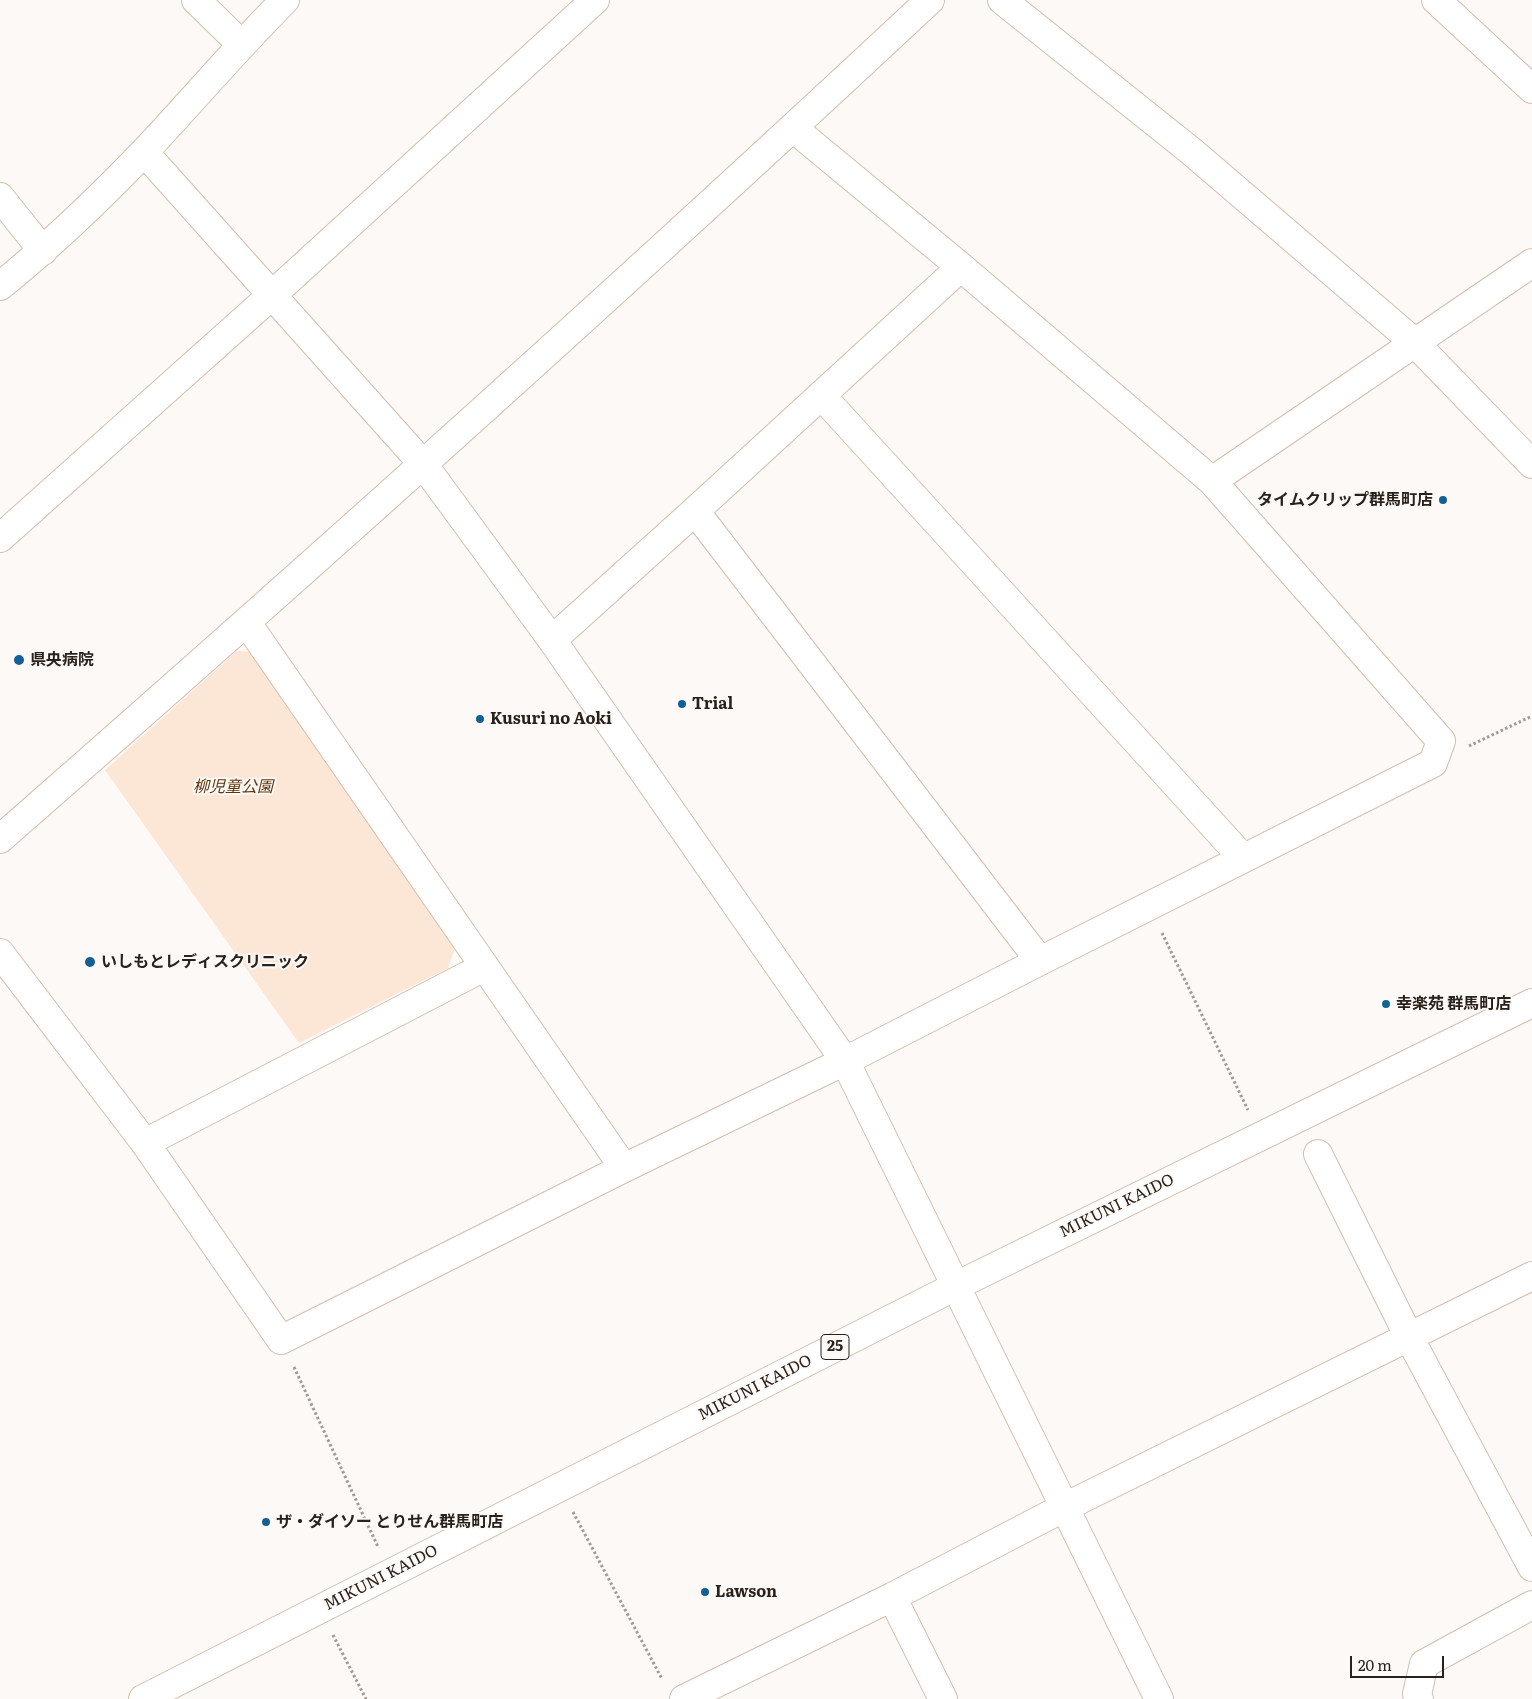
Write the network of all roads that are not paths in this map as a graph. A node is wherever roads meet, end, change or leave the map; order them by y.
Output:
1 (196, 0) edge
2 (285, 0) edge
3 (595, 0) edge
4 (930, 0) edge
5 (1002, 0) edge
6 (1436, 0) edge
7 (241, 44) junction
8 (1532, 89) edge
9 (793, 128) junction
10 (144, 152) junction
11 (0, 197) edge
12 (43, 251) junction
13 (1532, 263) edge
14 (961, 267) junction
15 (0, 286) edge
16 (272, 294) junction
17 (1414, 342) junction
18 (821, 395) junction
19 (423, 464) junction
20 (1532, 464) edge
21 (1212, 481) junction
22 (695, 511) junction
23 (0, 538) edge
24 (247, 623) junction
25 (552, 640) junction
26 (0, 839) edge
27 (1243, 858) junction
28 (0, 953) edge
29 (1040, 961) junction
30 (484, 967) junction
31 (1532, 1003) edge
32 (845, 1061) junction
33 (145, 1143) junction
34 (1318, 1154) dead end
35 (624, 1168) junction
36 (1532, 1276) edge
37 (956, 1286) junction
38 (1409, 1337) junction
39 (1065, 1507) junction
40 (1532, 1566) edge
41 (892, 1598) junction
42 (1532, 1605) edge
43 (674, 1690) edge
44 (142, 1699) edge
45 (943, 1699) edge
46 (1159, 1699) edge
47 (1419, 1699) edge

1 - 7 street
2 - 7 street
3 - 16 street
4 - 9 street
5 - 17 street
6 - 8 street
7 - 10 street
9 - 14 street
9 - 19 street
10 - 12 street
10 - 16 street
11 - 12 street
12 - 15 street
13 - 17 street
14 - 18 street
14 - 21 street
16 - 19 street
16 - 23 street
17 - 20 street
17 - 21 street
18 - 22 street
18 - 27 street
19 - 24 street
19 - 25 street
21 - 27 street
22 - 25 street
22 - 29 street
24 - 26 street
24 - 30 street
25 - 32 street
27 - 29 street
28 - 33 street
29 - 32 street
30 - 33 street
30 - 35 street
31 - 37 street, MIKUNI KAIDO / 25
32 - 35 street
32 - 37 street
33 - 35 street
34 - 38 street
36 - 38 street
37 - 39 street
37 - 44 street, MIKUNI KAIDO / 25
38 - 39 street
38 - 40 street
39 - 41 street
39 - 46 street
41 - 43 street
41 - 45 street
42 - 47 street

